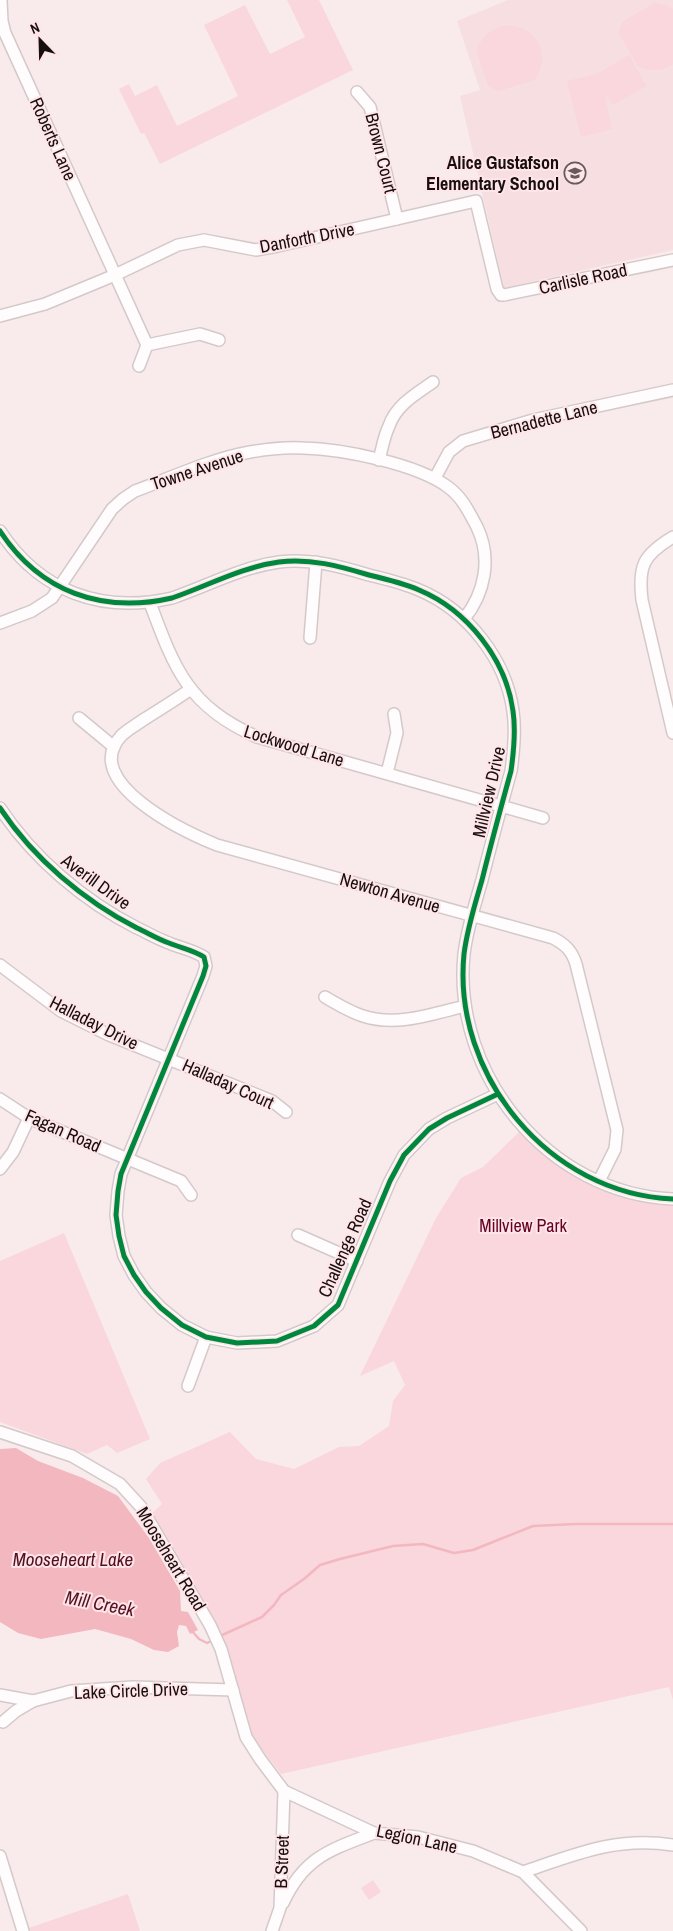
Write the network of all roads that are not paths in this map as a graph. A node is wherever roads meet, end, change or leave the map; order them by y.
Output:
1 (0, 0) edge
2 (357, 92) dead end
3 (398, 219) junction
4 (673, 260) edge
5 (115, 275) junction
6 (497, 289) joint
7 (0, 316) edge
8 (219, 340) dead end
9 (147, 346) junction
10 (140, 366) dead end
11 (433, 382) dead end
12 (673, 390) edge
13 (380, 460) junction
14 (435, 478) junction
15 (0, 531) edge
16 (673, 537) edge
17 (316, 562) junction
18 (60, 587) junction
19 (150, 603) junction
20 (464, 619) junction
21 (0, 623) edge
22 (310, 638) dead end
23 (191, 689) junction
24 (394, 714) dead end
25 (671, 717) edge
26 (79, 718) dead end
27 (673, 733) edge
28 (114, 748) junction
29 (386, 774) junction
30 (502, 806) junction
31 (0, 808) edge
32 (543, 818) dead end
33 (472, 916) junction
34 (196, 951) joint
35 (0, 965) edge
36 (324, 997) dead end
37 (465, 1006) junction
38 (168, 1058) junction
39 (498, 1094) junction
40 (0, 1099) edge
41 (286, 1112) dead end
42 (29, 1118) junction
43 (127, 1158) junction
44 (0, 1168) edge
45 (599, 1181) junction
46 (191, 1195) dead end
47 (673, 1199) edge
48 (298, 1235) dead end
49 (357, 1261) junction
50 (206, 1337) junction
51 (188, 1386) dead end
52 (0, 1432) edge
53 (233, 1690) junction
54 (0, 1695) edge
55 (33, 1700) junction
56 (1, 1720) edge
57 (284, 1791) junction
58 (374, 1832) junction
59 (673, 1845) edge
60 (0, 1856) edge
61 (524, 1872) junction
62 (280, 1908) junction
63 (23, 1931) edge
64 (272, 1931) edge
65 (581, 1931) edge

1 - 5 street, Roberts Lane
2 - 3 street, Brown Court
3 - 5 street, Danforth Drive
3 - 6 street, Danforth Drive
4 - 6 street, Carlisle Road
5 - 7 street, Danforth Drive
5 - 9 street, Roberts Lane
8 - 9 street
9 - 10 street
11 - 13 street
12 - 14 street, Bernadette Lane
13 - 14 street, Towne Avenue
13 - 18 street, Towne Avenue
14 - 20 street, Towne Avenue
15 - 18 street, Millview Drive
16 - 25 street
17 - 19 street, Millview Drive
17 - 20 street, Millview Drive
17 - 22 street
18 - 19 street, Millview Drive
18 - 21 street, Towne Avenue
19 - 23 street, Lockwood Lane
20 - 30 street, Millview Drive
23 - 28 street
23 - 29 street, Lockwood Lane
24 - 29 street
25 - 27 street
26 - 28 street
28 - 33 street, Newton Avenue
29 - 30 street, Lockwood Lane
30 - 32 street, Lockwood Lane
30 - 33 street, Millview Drive
31 - 34 street, Averill Drive
33 - 37 street, Millview Drive
33 - 45 street, Newton Avenue
34 - 38 street, Challenge Road
35 - 38 street, Halladay Drive
36 - 37 street
37 - 39 street, Millview Drive
38 - 41 street, Halladay Court
38 - 43 street, Challenge Road
39 - 45 street, Millview Drive
39 - 49 street, Challenge Road
40 - 42 street, Fagan Road
42 - 43 street, Fagan Road
42 - 44 street
43 - 46 street, Fagan Road
43 - 50 street, Challenge Road
45 - 47 street, Millview Drive
48 - 49 street
49 - 50 street, Challenge Road
50 - 51 street
52 - 53 street, Mooseheart Road
53 - 55 street, Lake Circle Drive
53 - 57 street, Mooseheart Road
54 - 55 street, Lake Circle Drive
55 - 56 street
57 - 58 street, Legion Lane
57 - 62 street, B Street
58 - 61 street, Legion Lane
58 - 62 street
59 - 61 street
60 - 63 street
61 - 65 street
62 - 64 street, B Street

